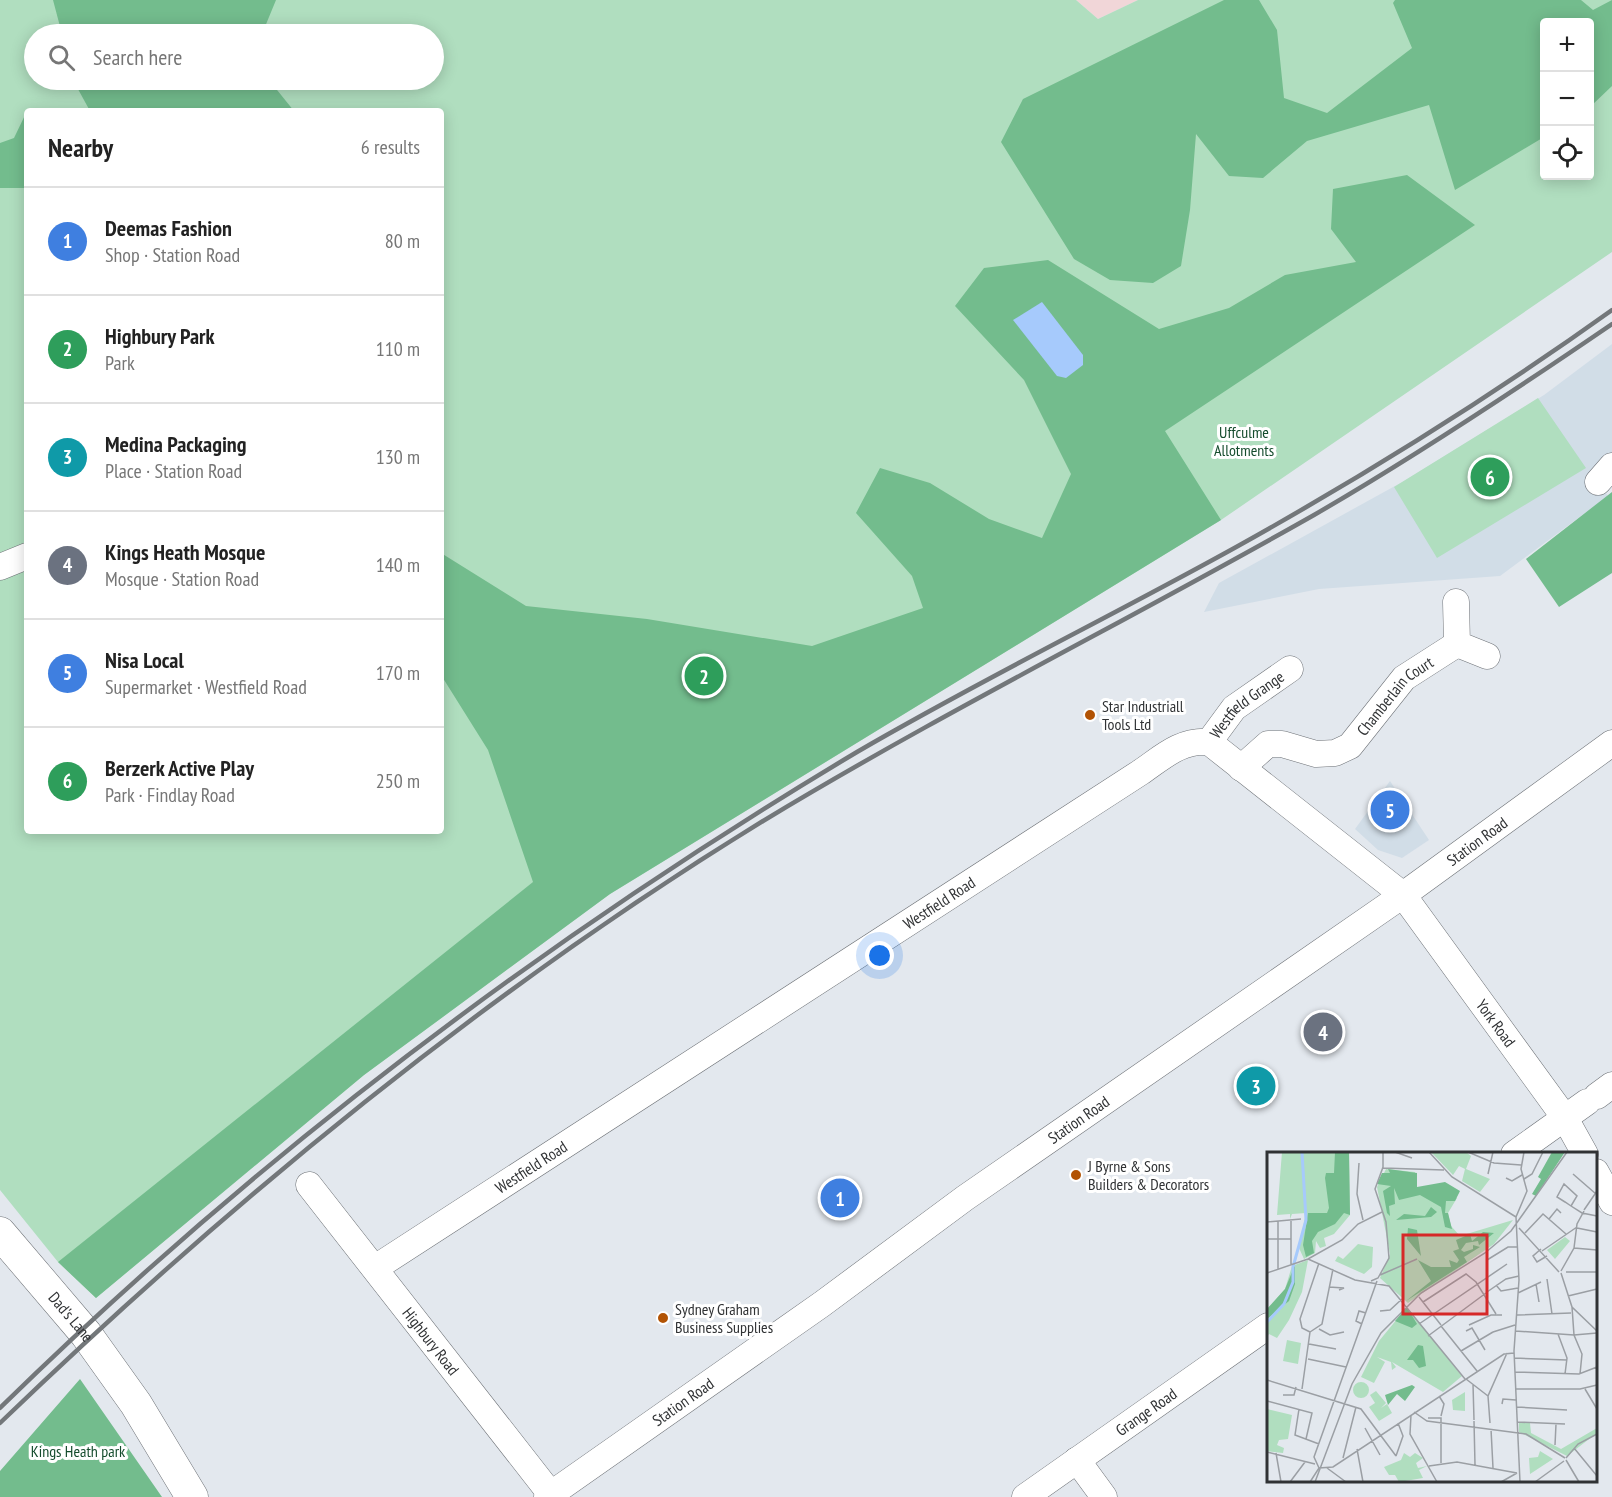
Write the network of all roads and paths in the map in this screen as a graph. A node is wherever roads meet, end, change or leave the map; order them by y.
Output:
1 (24, 557) edge
2 (0, 567) edge
3 (1456, 602) dead end
4 (1457, 644) junction
5 (1487, 656) dead end
6 (1290, 669) dead end
7 (1209, 742) junction
8 (1612, 743) edge
9 (1240, 768) junction
10 (1403, 895) junction
11 (1599, 1094) edge
12 (1565, 1118) junction
13 (1517, 1152) edge
14 (1584, 1152) edge
15 (1597, 1174) edge
16 (309, 1185) dead end
17 (1612, 1202) edge
18 (0, 1233) edge
19 (375, 1268) junction
20 (1267, 1327) edge
21 (1077, 1460) junction
22 (550, 1496) edge
23 (192, 1497) edge
24 (1025, 1497) edge
25 (1104, 1497) edge

1 - 2 street
3 - 4 street
4 - 5 street
4 - 9 street, Chamberlain Court
6 - 7 street, Westfield Grange
7 - 9 street
7 - 19 street, Westfield Road
8 - 10 street, Station Road
9 - 10 street
10 - 12 street, York Road
10 - 22 street, Station Road
11 - 12 street
12 - 13 street
12 - 14 street, York Road
15 - 17 street
16 - 19 street, Highbury Road
18 - 23 street, Dad's Lane
19 - 22 street, Highbury Road
20 - 21 street, Grange Road
21 - 24 street, Grange Road
21 - 25 street

